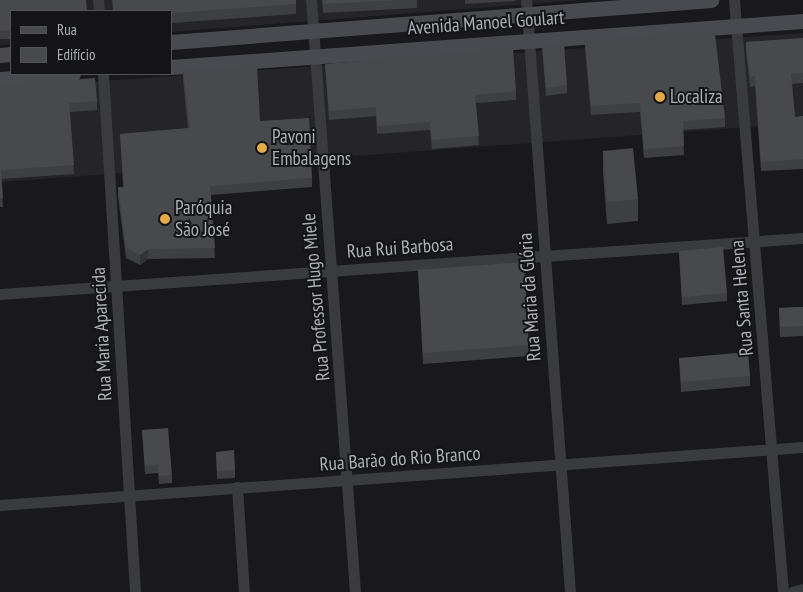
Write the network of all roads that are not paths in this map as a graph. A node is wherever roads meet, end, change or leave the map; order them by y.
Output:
1 (311, 0) edge
2 (711, 0) edge
3 (734, 0) edge
4 (660, 2) edge
5 (527, 7) edge
6 (803, 21) edge
7 (736, 25) junction
8 (313, 31) junction
9 (530, 40) junction
10 (172, 42) edge
11 (315, 56) junction
12 (172, 67) edge
13 (58, 75) edge
14 (103, 75) edge
15 (0, 79) edge
16 (803, 238) edge
17 (754, 241) junction
18 (544, 255) junction
19 (332, 270) junction
20 (117, 285) junction
21 (0, 294) edge
22 (803, 447) edge
23 (773, 449) junction
24 (559, 466) junction
25 (348, 480) junction
26 (237, 487) junction
27 (128, 495) junction
28 (0, 505) edge
29 (803, 589) edge
30 (135, 592) edge
31 (244, 592) edge
32 (355, 592) edge
33 (570, 592) edge
34 (783, 592) edge
35 (792, 592) edge

1 - 8 street, Rua Professor Hugo Miele
2 - 4 main road, Avenida Manoel Goulart
3 - 7 street, Rua Santa Helena
4 - 5 main road, Avenida Manoel Goulart
5 - 8 main road, Avenida Manoel Goulart
5 - 9 street, Rua Maria da Glória
6 - 7 main road, Avenida Manoel Goulart
7 - 9 main road, Avenida Manoel Goulart
7 - 17 street, Rua Santa Helena
8 - 10 main road, Avenida Manoel Goulart
8 - 11 street, Rua Professor Hugo Miele
9 - 11 main road, Avenida Manoel Goulart
9 - 18 street, Rua Maria da Glória
11 - 12 main road, Avenida Manoel Goulart
11 - 19 street, Rua Professor Hugo Miele
13 - 15 main road
14 - 20 street, Rua Maria Aparecida
16 - 17 street, Rua Rui Barbosa
17 - 18 street, Rua Rui Barbosa
17 - 23 street, Rua Santa Helena
18 - 19 street, Rua Rui Barbosa
18 - 24 street, Rua Maria da Glória
19 - 20 street, Rua Rui Barbosa
19 - 25 street, Rua Professor Hugo Miele
20 - 21 street, Rua Rui Barbosa
20 - 27 street, Rua Maria Aparecida
22 - 23 street, Rua Barão do Rio Branco
23 - 24 street, Rua Barão do Rio Branco
23 - 34 street, Rua Santa Helena
24 - 25 street, Rua Barão do Rio Branco
24 - 33 street, Rua Maria da Glória
25 - 26 street, Rua Barão do Rio Branco
25 - 32 street, Rua Professor Hugo Miele
26 - 27 street, Rua Barão do Rio Branco
26 - 31 street
27 - 28 street, Rua Barão do Rio Branco
27 - 30 street, Rua Maria Aparecida
29 - 35 street

